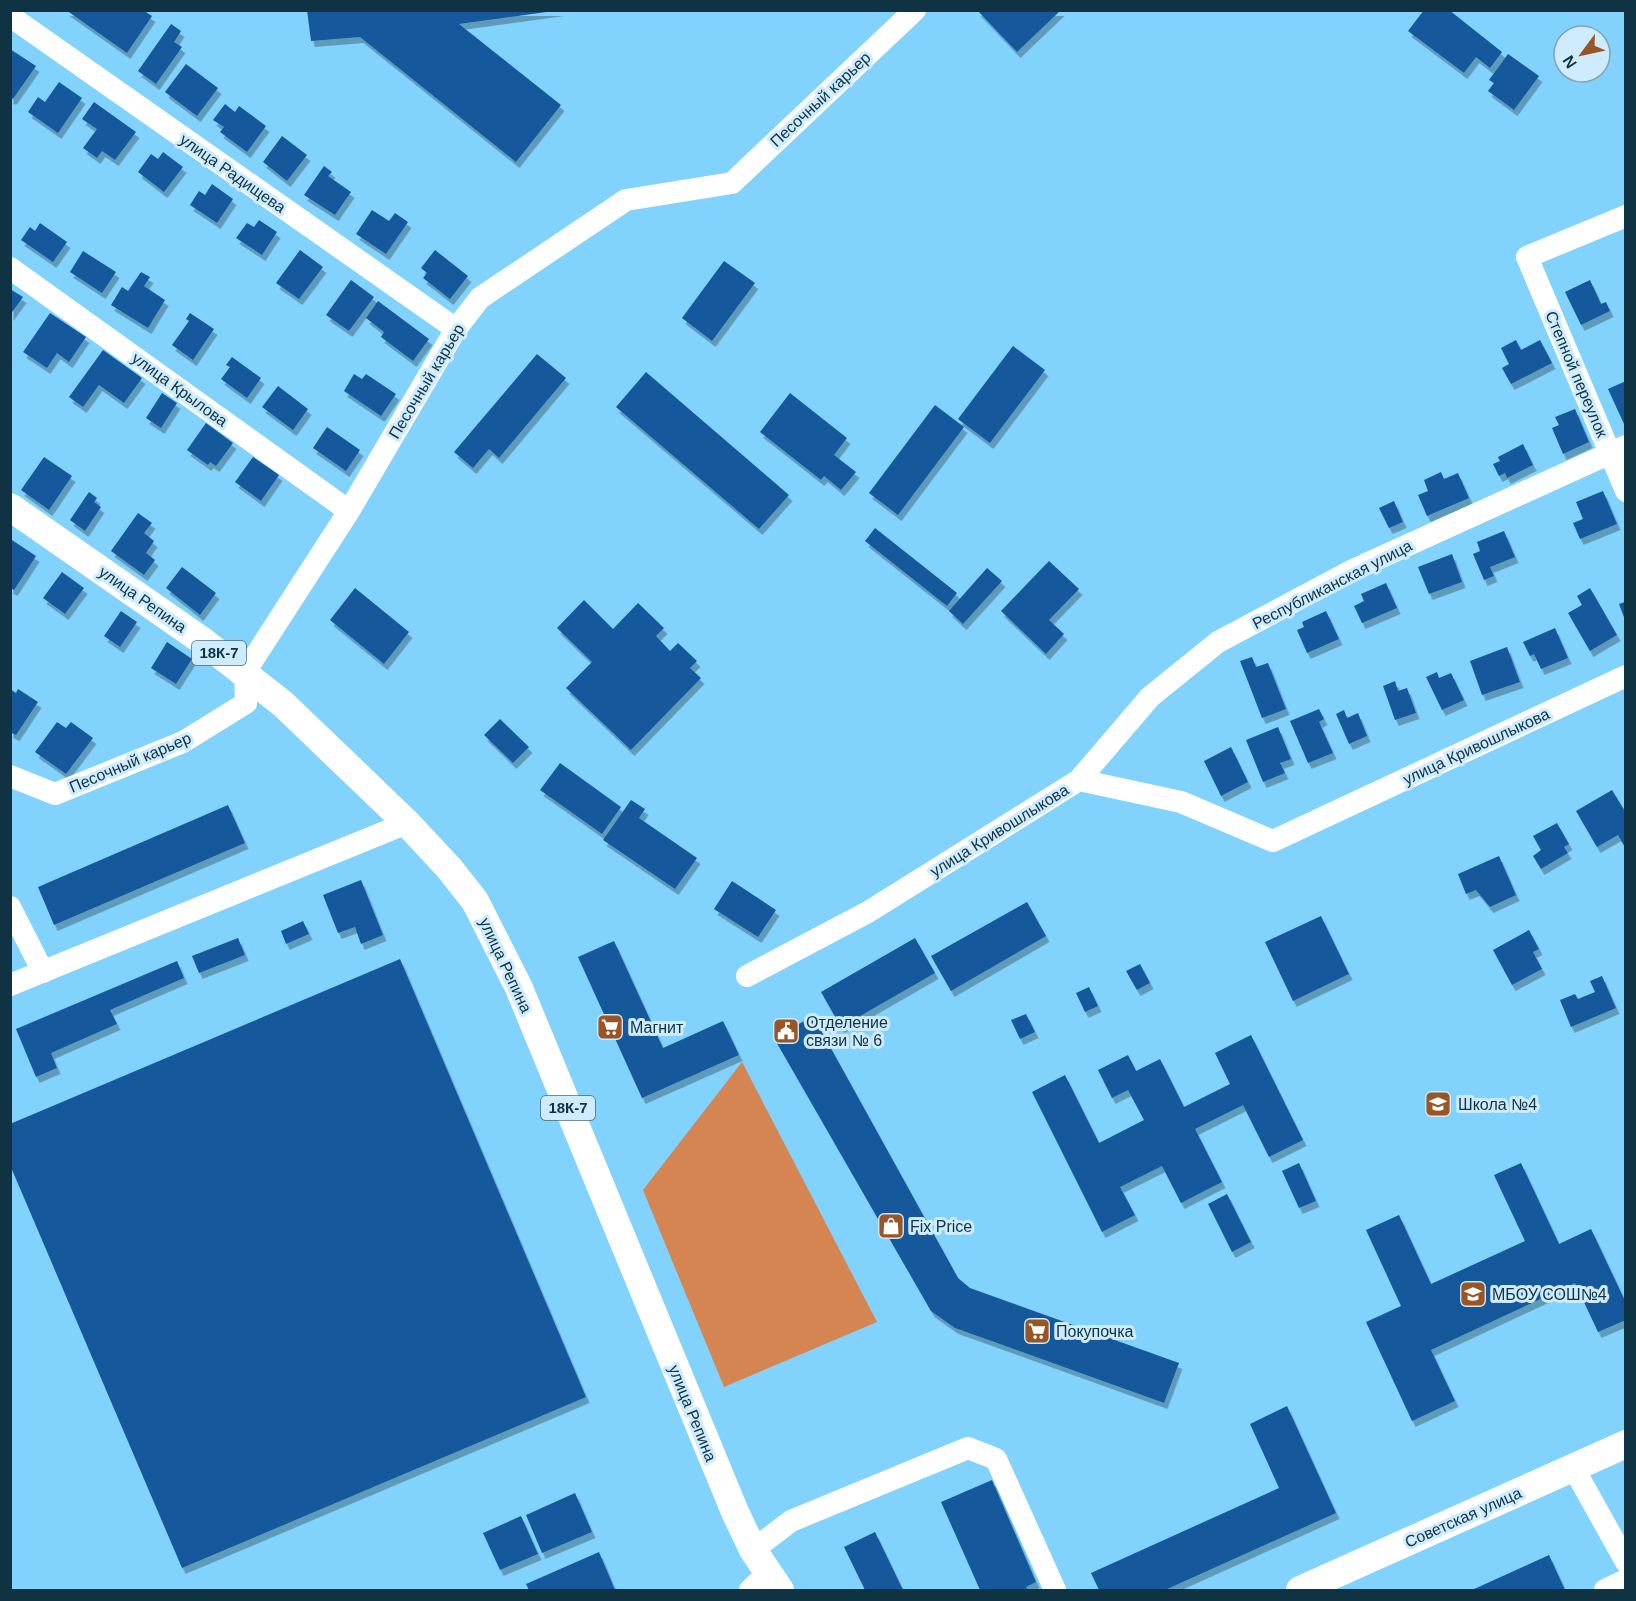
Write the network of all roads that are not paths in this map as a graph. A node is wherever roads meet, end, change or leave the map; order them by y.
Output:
1 (915, 10) edge
2 (10, 16) edge
3 (1626, 216) edge
4 (10, 268) edge
5 (456, 329) junction
6 (1618, 449) edge
7 (1626, 491) edge
8 (10, 507) edge
9 (349, 511) junction
10 (245, 672) junction
11 (1626, 676) edge
12 (11, 776) edge
13 (1079, 780) junction
14 (407, 823) junction
15 (10, 907) edge
16 (43, 972) junction
17 (747, 976) dead end
18 (10, 985) edge
19 (1626, 1444) edge
20 (1573, 1467) junction
21 (1626, 1562) edge
22 (763, 1576) edge
23 (1626, 1580) edge
24 (1336, 1583) edge
25 (1055, 1590) edge
26 (1300, 1590) edge
27 (1605, 1590) edge

1 - 5 street, Песочный карьер
2 - 5 street, улица Радищева
3 - 6 street, Степной переулок
4 - 9 street, улица Крылова
5 - 9 street, Песочный карьер
6 - 7 street, Степной переулок
6 - 13 street, Республиканская улица
8 - 10 main road, улица Репина / 18К-7
9 - 10 street, Песочный карьер
10 - 12 street, Песочный карьер
10 - 14 main road, улица Репина / 18К-7
11 - 13 street, улица Кривошлыкова
13 - 17 street, улица Кривошлыкова
14 - 16 street
14 - 22 main road, улица Репина / 18К-7
15 - 16 street
16 - 18 street
19 - 20 main road, Советская улица
20 - 21 street
20 - 24 main road, Советская улица
22 - 25 street
23 - 27 street
24 - 26 main road, Советская улица

